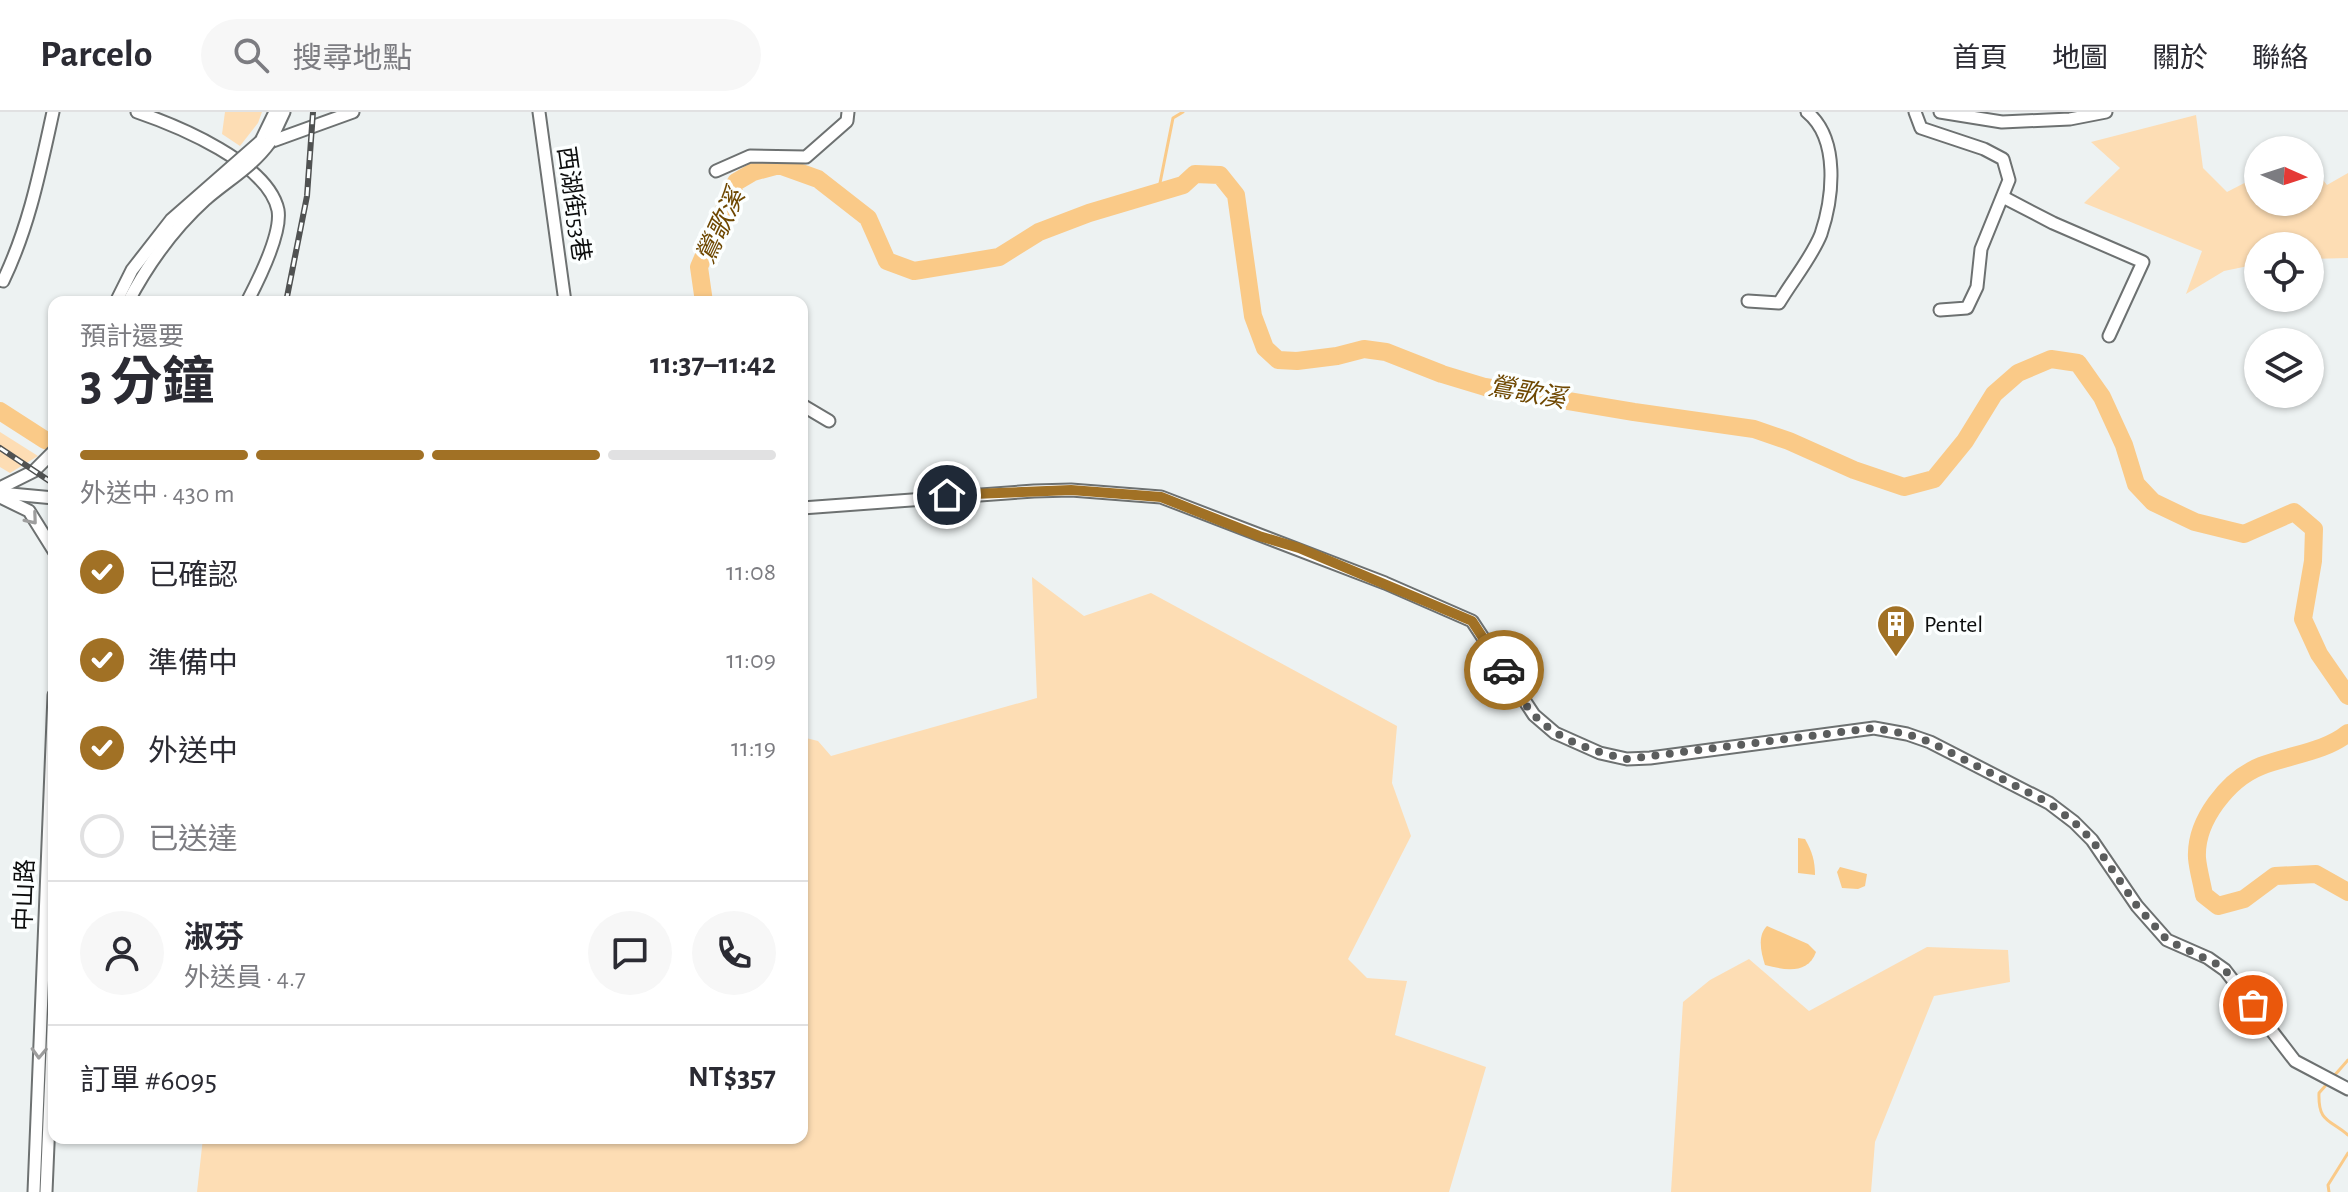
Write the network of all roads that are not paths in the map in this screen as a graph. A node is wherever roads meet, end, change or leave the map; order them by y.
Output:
1 (53, 112) edge
2 (139, 112) edge
3 (275, 112) edge
4 (284, 112) edge
5 (353, 112) edge
6 (539, 112) edge
7 (848, 112) edge
8 (1807, 112) edge
9 (1915, 112) edge
10 (1940, 112) edge
11 (2106, 112) edge
12 (266, 142) junction
13 (716, 171) dead end
14 (2003, 197) junction
15 (2, 281) edge
16 (119, 296) edge
17 (131, 296) edge
18 (250, 296) edge
19 (564, 296) edge
20 (1748, 301) dead end
21 (1940, 310) dead end
22 (2109, 336) dead end
23 (808, 409) edge
24 (829, 421) dead end
25 (48, 457) edge
26 (0, 493) edge
27 (48, 497) edge
28 (808, 508) edge
29 (48, 541) edge
30 (48, 844) edge
31 (2344, 1088) edge
32 (48, 1144) edge
33 (34, 1192) edge
34 (46, 1192) edge

1 - 15 street
2 - 18 street
3 - 12 street
4 - 12 street
5 - 12 street
6 - 19 street, 西湖街53巷
7 - 13 street
8 - 20 street
9 - 14 street
10 - 11 street
12 - 16 street, bridge
12 - 17 street, bridge
14 - 21 street
14 - 22 street
23 - 24 street
25 - 26 street
26 - 27 street
26 -> 29 street
28 - 31 street
30 -> 33 street, 中山路
32 - 34 street

